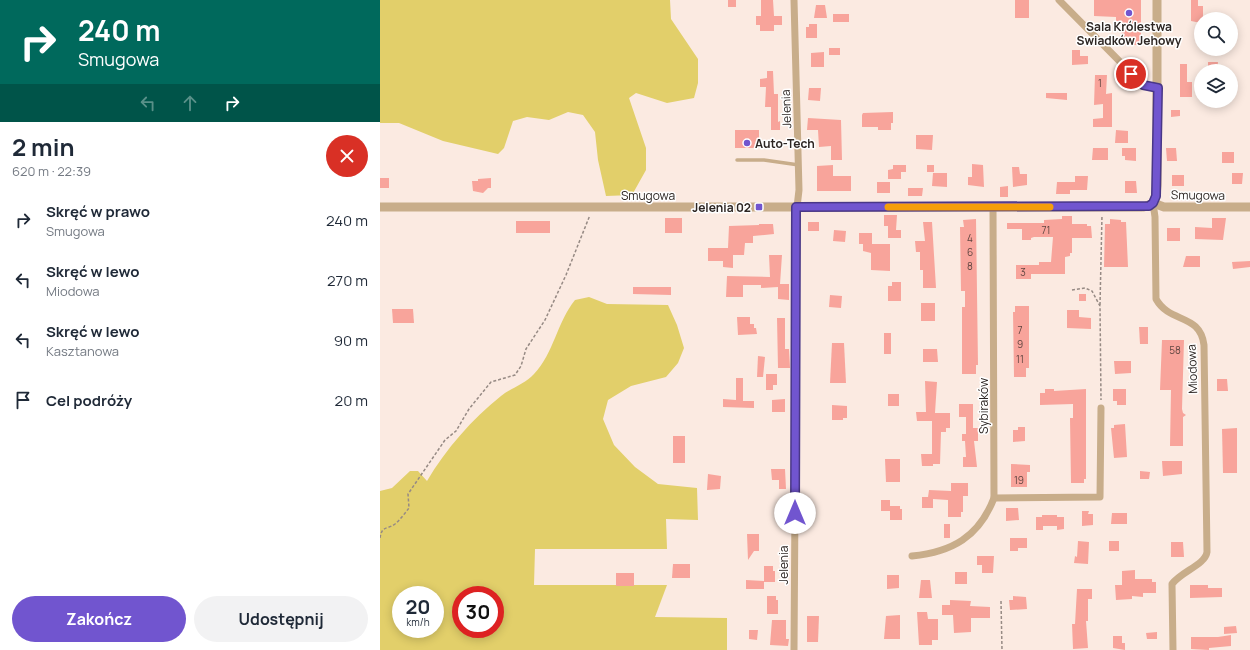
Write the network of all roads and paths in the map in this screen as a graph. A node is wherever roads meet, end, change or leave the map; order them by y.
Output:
1 (794, 0) edge
2 (1059, 0) edge
3 (1157, 0) edge
4 (1158, 88) junction
5 (737, 160) dead end
6 (798, 165) junction
7 (1153, 203) junction
8 (993, 206) junction
9 (380, 207) edge
10 (796, 207) junction
11 (1103, 207) junction
12 (1250, 207) edge
13 (591, 212) dead end
14 (1072, 290) dead end
15 (1100, 306) junction
16 (1101, 408) joint
17 (994, 498) junction
18 (380, 538) edge
19 (912, 556) dead end
20 (1001, 601) dead end
21 (794, 650) edge
22 (1002, 650) edge
23 (1173, 650) edge

1 - 6 street, Jelenia
2 - 4 street
3 - 4 street, Miodowa
4 - 7 street, Miodowa
5 - 6 lane
6 - 10 street, Jelenia
7 - 11 street, Smugowa
7 - 12 street, Smugowa
7 - 23 street, Miodowa
8 - 10 street, Smugowa
8 - 11 street, Smugowa
8 - 17 street, Sybiraków
9 - 10 street, Smugowa
10 - 21 street, Jelenia
11 - 15 path
13 - 18 path
14 - 15 path
15 - 16 path
16 - 17 street
17 - 19 street, Sybiraków
20 - 22 path

